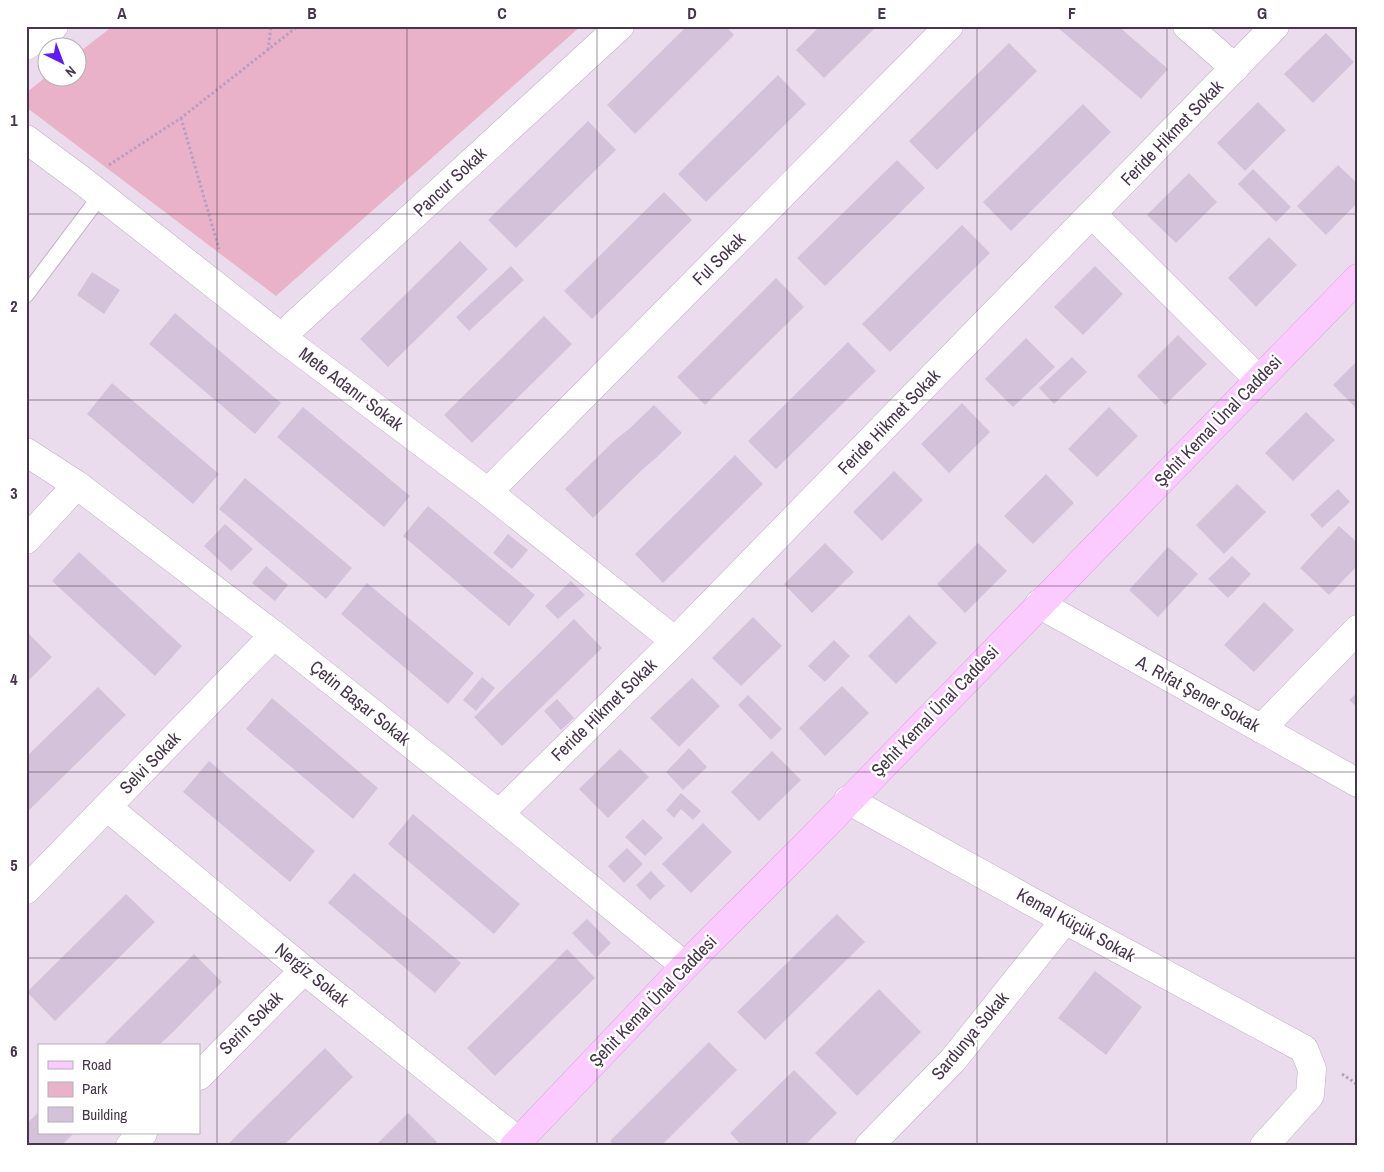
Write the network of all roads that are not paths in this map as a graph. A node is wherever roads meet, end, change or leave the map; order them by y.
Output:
1 (54, 26) edge
2 (620, 26) edge
3 (949, 26) edge
4 (1187, 26) edge
5 (1275, 26) edge
6 (26, 46) edge
7 (1235, 68) junction
8 (26, 138) edge
9 (93, 189) junction
10 (1092, 214) junction
11 (1358, 278) edge
12 (26, 295) edge
13 (281, 337) junction
14 (1258, 379) junction
15 (26, 452) edge
16 (77, 485) junction
17 (488, 492) junction
18 (26, 540) edge
19 (1039, 604) junction
20 (1358, 629) edge
21 (274, 635) junction
22 (675, 641) junction
23 (1261, 729) junction
24 (1358, 783) edge
25 (848, 800) junction
26 (107, 807) junction
27 (499, 814) junction
28 (26, 890) edge
29 (1065, 920) junction
30 (685, 966) junction
31 (304, 970) junction
32 (200, 1075) edge
33 (142, 1134) edge
34 (516, 1144) edge
35 (130, 1146) edge
36 (869, 1146) edge
37 (1264, 1146) edge

1 - 6 street
2 - 13 street, Pancur Sokak
3 - 17 street, Ful Sokak
4 - 7 street
5 - 7 street, Feride Hikmet Sokak
7 - 10 street, Feride Hikmet Sokak
8 - 9 street, Mete Adanır Sokak
9 - 12 lane
9 - 13 street, Mete Adanır Sokak
10 - 14 street
10 - 22 street, Feride Hikmet Sokak
11 - 14 street, Şehit Kemal Ünal Caddesi
13 - 17 street, Mete Adanır Sokak
14 - 19 street, Şehit Kemal Ünal Caddesi
15 - 16 street, Çetin Başar Sokak
16 - 18 street
16 - 21 street, Çetin Başar Sokak
17 - 22 street, Mete Adanır Sokak
19 - 23 street, A. Rıfat Şener Sokak
19 - 25 street, Şehit Kemal Ünal Caddesi
20 - 23 street
21 - 26 street, Selvi Sokak
21 - 27 street, Çetin Başar Sokak
22 - 27 street, Feride Hikmet Sokak
23 - 24 street, A. Rıfat Şener Sokak
25 - 29 street, Kemal Küçük Sokak
25 - 30 street, Şehit Kemal Ünal Caddesi
26 - 28 street, Selvi Sokak
26 - 31 street, Nergiz Sokak
27 - 30 street, Çetin Başar Sokak
29 - 36 street, Sardunya Sokak
29 - 37 street, Kemal Küçük Sokak
30 - 34 street, Şehit Kemal Ünal Caddesi
31 - 32 street, Serin Sokak
31 - 34 street, Nergiz Sokak
33 - 35 street

